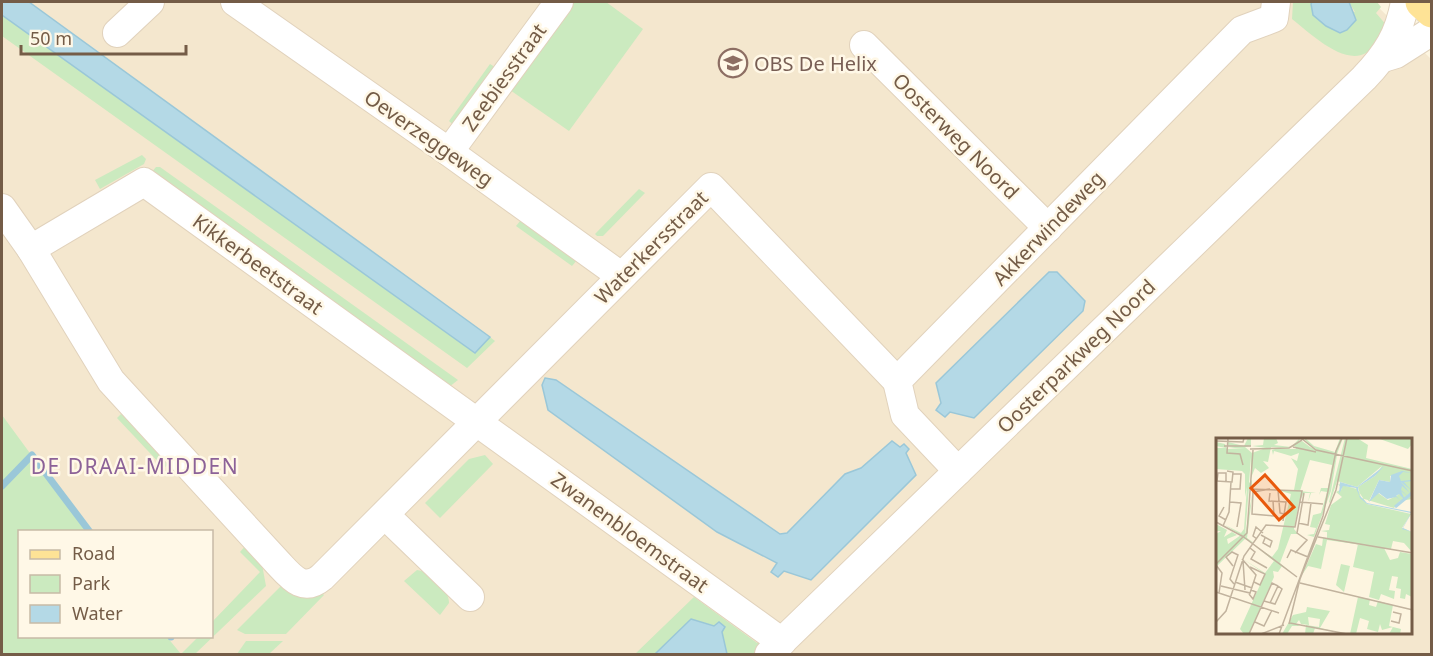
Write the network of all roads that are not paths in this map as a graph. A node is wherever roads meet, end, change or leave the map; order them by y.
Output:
1 (150, 2) edge
2 (235, 2) edge
3 (559, 2) edge
4 (1276, 2) edge
5 (1405, 2) edge
6 (1422, 2) edge
7 (1431, 11) edge
8 (1431, 31) edge
9 (117, 33) dead end
10 (864, 45) dead end
11 (1383, 58) junction
12 (449, 152) junction
13 (2, 208) edge
14 (1048, 228) junction
15 (32, 249) junction
16 (621, 276) junction
17 (897, 381) junction
18 (477, 422) junction
19 (958, 471) junction
20 (385, 515) junction
21 (470, 597) dead end
22 (776, 648) edge

1 - 9 street
2 - 12 street, Oeverzeggeweg
3 - 12 street, Zeebiesstraat
4 - 14 street, Akkerwindeweg
5 - 11 street, Oosterparkweg Noord
6 - 7 main road
8 - 11 street, Oosterparkweg Noord
10 - 14 street, Oosterweg Noord
11 - 19 street, Oosterparkweg Noord
12 - 16 street, Oeverzeggeweg
13 - 15 street
14 - 17 street, Akkerwindeweg
15 - 18 street, Kikkerbeetstraat
15 - 20 street, Waterkersstraat
16 - 17 street, Waterkersstraat
16 - 18 street, Waterkersstraat
17 - 19 street
18 - 20 street, Waterkersstraat
18 - 22 street, Zwanenbloemstraat
19 - 22 street, Oosterparkweg Noord
20 - 21 street

